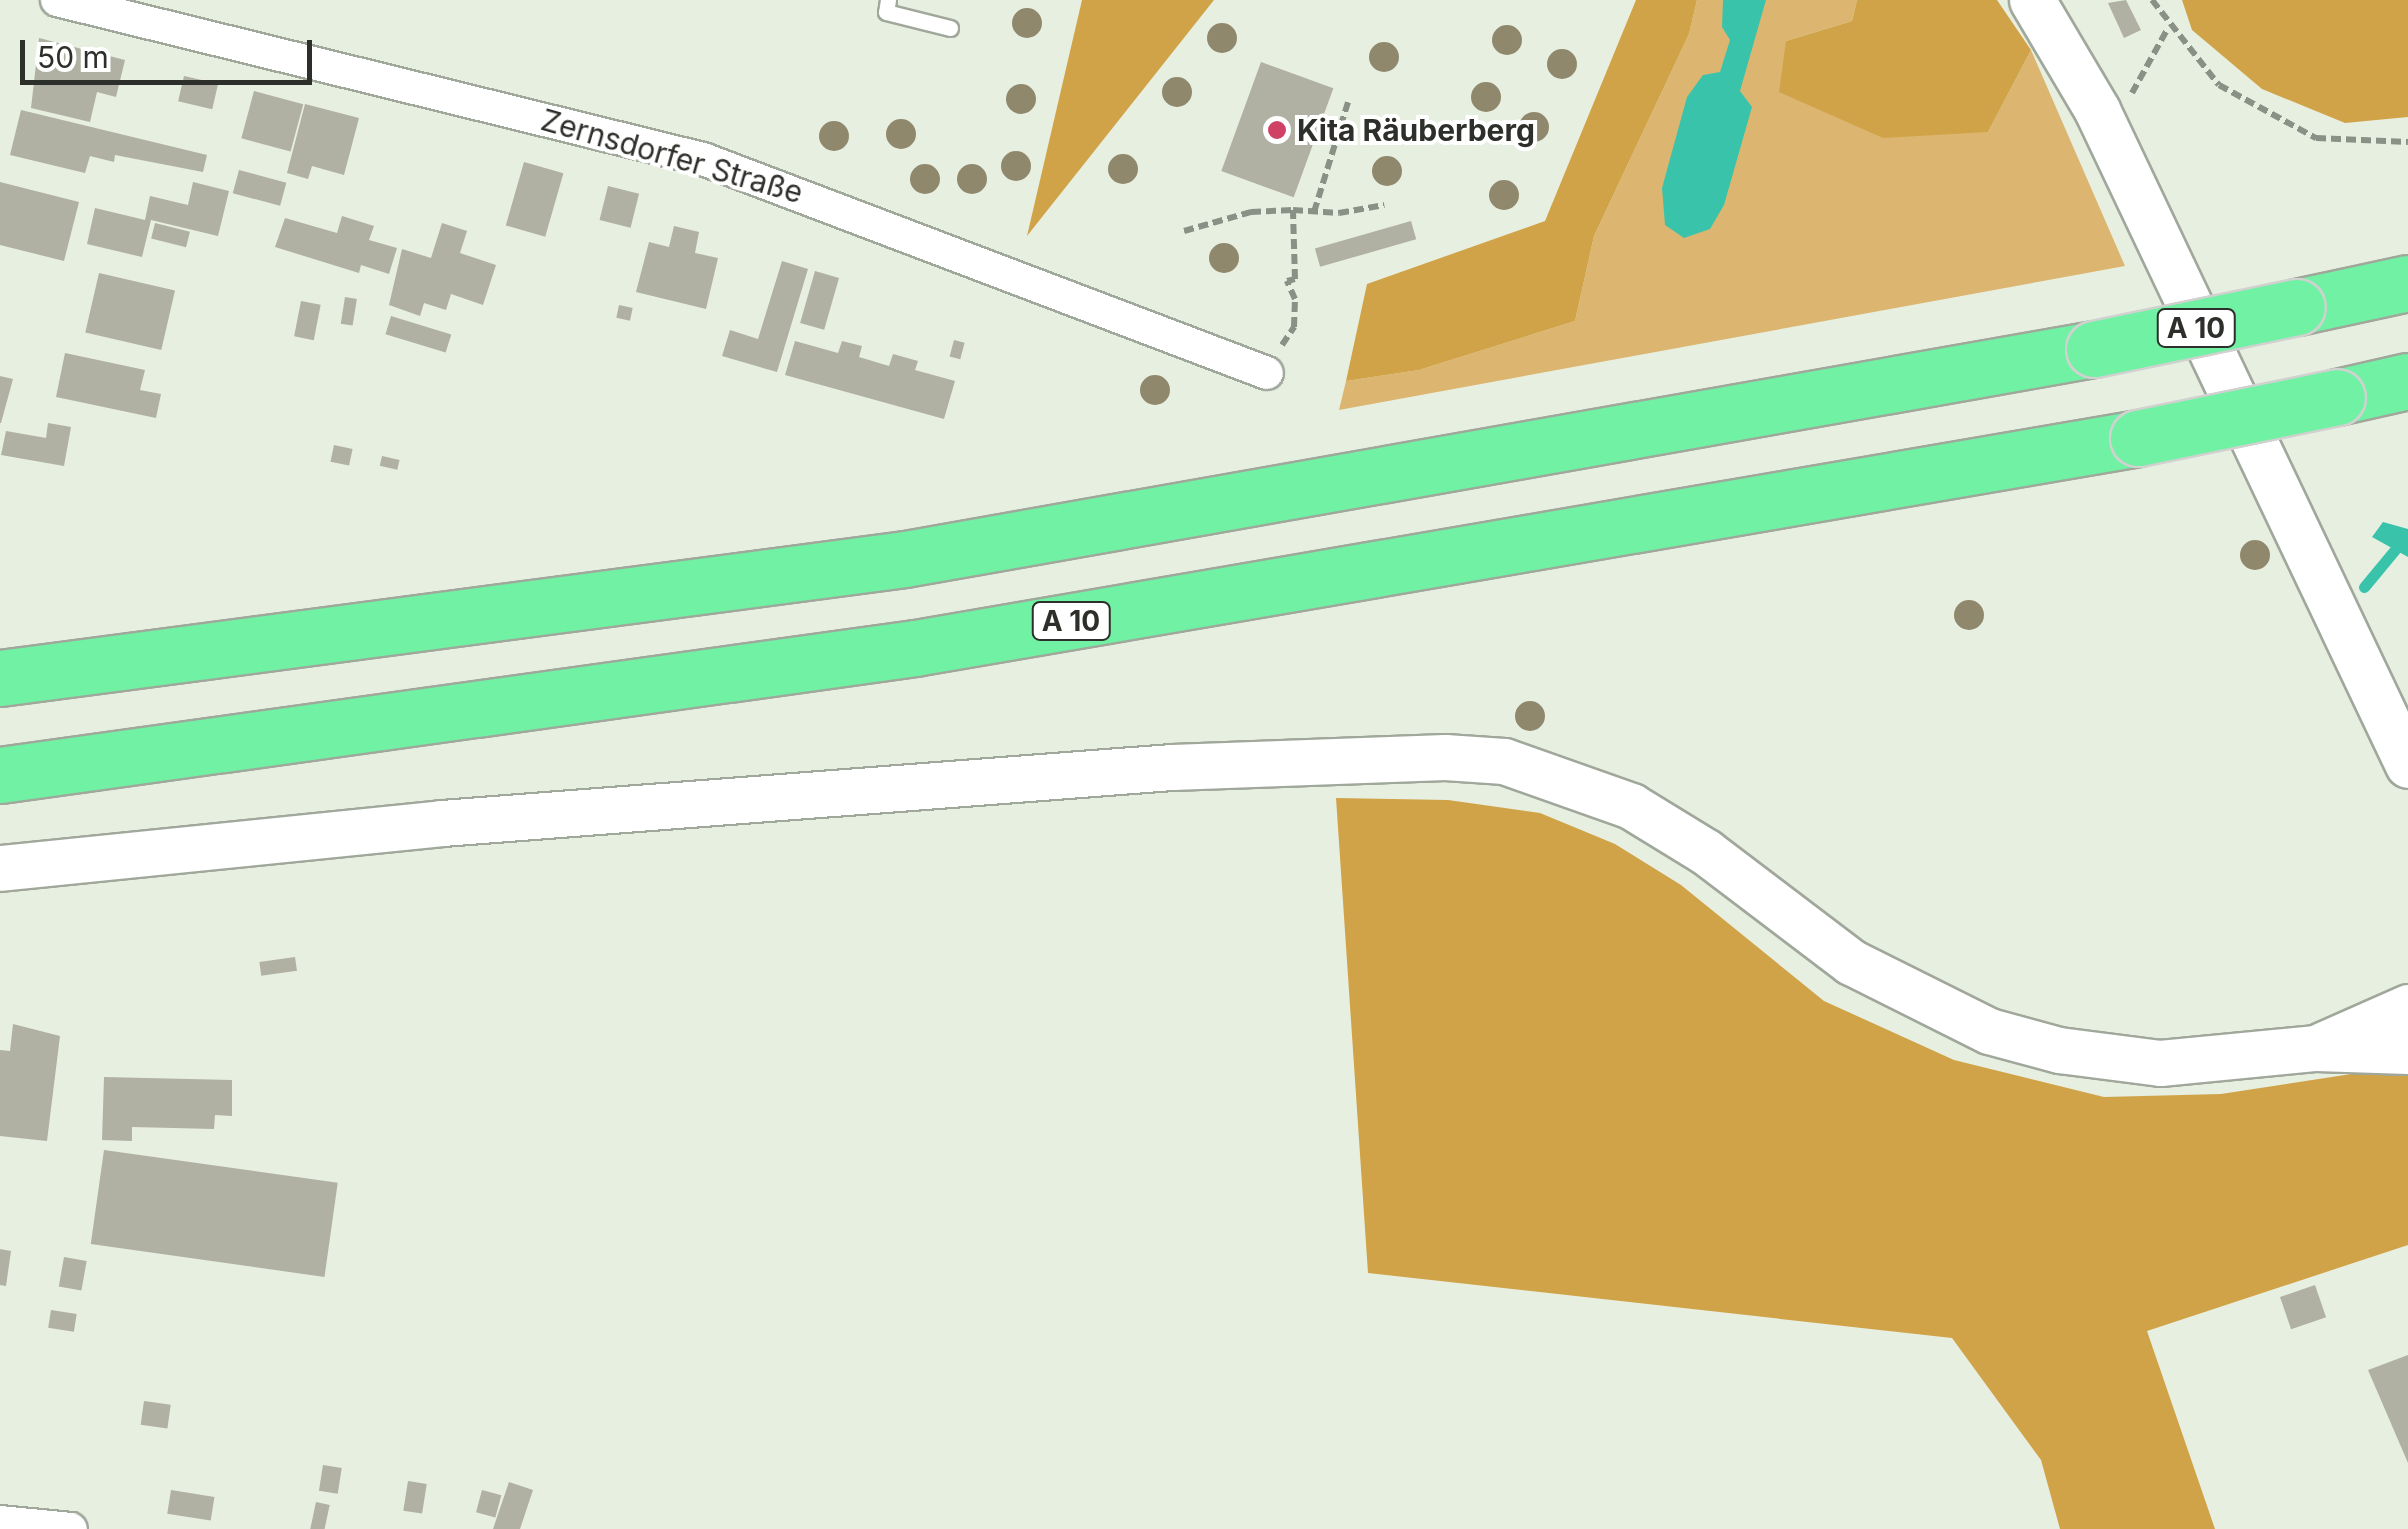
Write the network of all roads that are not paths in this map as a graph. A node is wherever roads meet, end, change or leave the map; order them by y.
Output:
1 (57, 0) edge
2 (888, 0) edge
3 (2032, 0) edge
4 (950, 28) dead end
5 (2408, 283) edge
6 (1267, 374) dead end
7 (2408, 381) edge
8 (0, 678) edge
9 (2408, 765) edge
10 (0, 775) edge
11 (0, 868) edge
12 (2408, 1007) edge
13 (2316, 1048) junction
14 (2408, 1051) edge
15 (0, 1522) edge
16 (71, 1529) edge

1 - 6 street, Zernsdorfer Straße
2 - 4 lane
3 - 9 main road
5 - 8 highway, A 10, bridge
7 - 10 highway, A 10, bridge
11 - 13 main road
12 - 13 main road
13 - 14 main road
15 - 16 street

